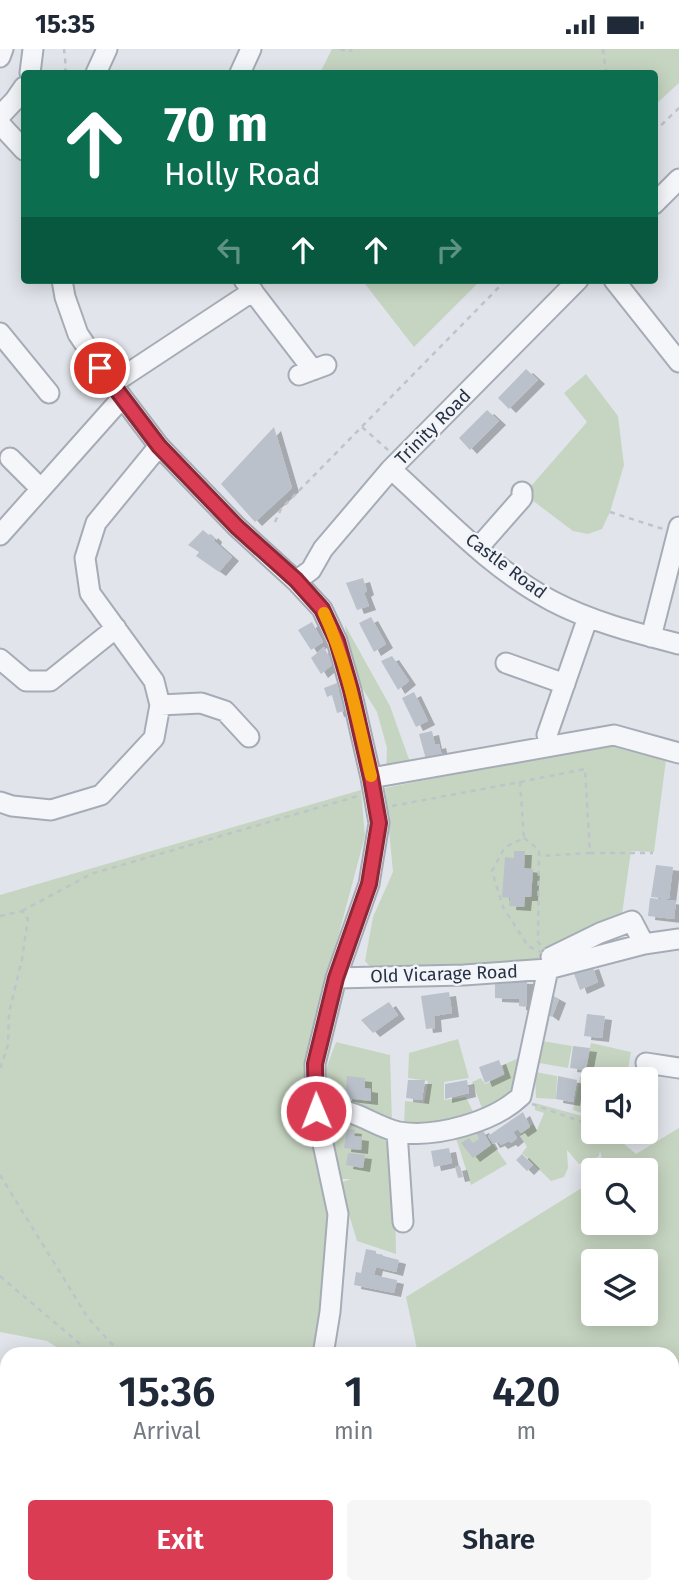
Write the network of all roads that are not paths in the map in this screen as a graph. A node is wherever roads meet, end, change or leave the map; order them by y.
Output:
1 (3, 49) edge
2 (33, 49) edge
3 (107, 49) edge
4 (251, 49) edge
5 (0, 57) edge
6 (30, 70) edge
7 (97, 70) edge
8 (241, 70) edge
9 (21, 91) edge
10 (0, 116) edge
11 (0, 124) edge
12 (21, 147) edge
13 (679, 179) edge
14 (658, 200) edge
15 (63, 284) edge
16 (574, 284) edge
17 (617, 284) edge
18 (249, 286) edge
19 (0, 333) edge
20 (679, 362) edge
21 (313, 370) dead end
22 (117, 391) junction
23 (49, 393) dead end
24 (159, 446) junction
25 (10, 458) dead end
26 (396, 465) junction
27 (40, 488) junction
28 (522, 492) dead end
29 (678, 530) edge
30 (0, 534) edge
31 (478, 548) junction
32 (296, 580) junction
33 (588, 617) junction
34 (116, 628) junction
35 (651, 637) junction
36 (679, 644) edge
37 (0, 659) edge
38 (506, 663) dead end
39 (565, 684) junction
40 (160, 705) junction
41 (547, 735) dead end
42 (249, 737) dead end
43 (679, 753) edge
44 (372, 784) junction
45 (0, 802) edge
46 (679, 940) edge
47 (553, 964) junction
48 (336, 978) junction
49 (646, 1063) dead end
50 (679, 1068) edge
51 (316, 1111) junction
52 (397, 1132) junction
53 (403, 1223) dead end
54 (324, 1347) edge

1 - 5 street
2 - 6 street
3 - 7 street
4 - 8 street
9 - 10 street
11 - 12 street
13 - 14 street
15 - 22 street
16 - 26 street, Trinity Road
17 - 20 street
18 - 21 street
18 - 22 street
19 - 23 street
22 - 24 street
22 - 27 street
24 - 32 street
24 - 34 street
25 - 27 street
26 - 31 street, Castle Road
26 - 32 street, Trinity Road
27 - 30 street
28 - 31 street
29 - 35 street
31 - 33 street, Castle Road
32 - 44 street
33 - 35 street, Castle Road
33 - 39 street
34 - 37 street
34 - 40 street
35 - 36 street, Castle Road
38 - 39 street
39 - 41 street
40 - 42 street
40 - 45 street
43 - 44 street
44 - 48 street
46 - 47 street, Old Vicarage Road
47 - 48 street, Old Vicarage Road
47 - 52 street
48 - 51 street
49 - 50 street
51 - 52 street
51 - 54 street
52 - 53 street

